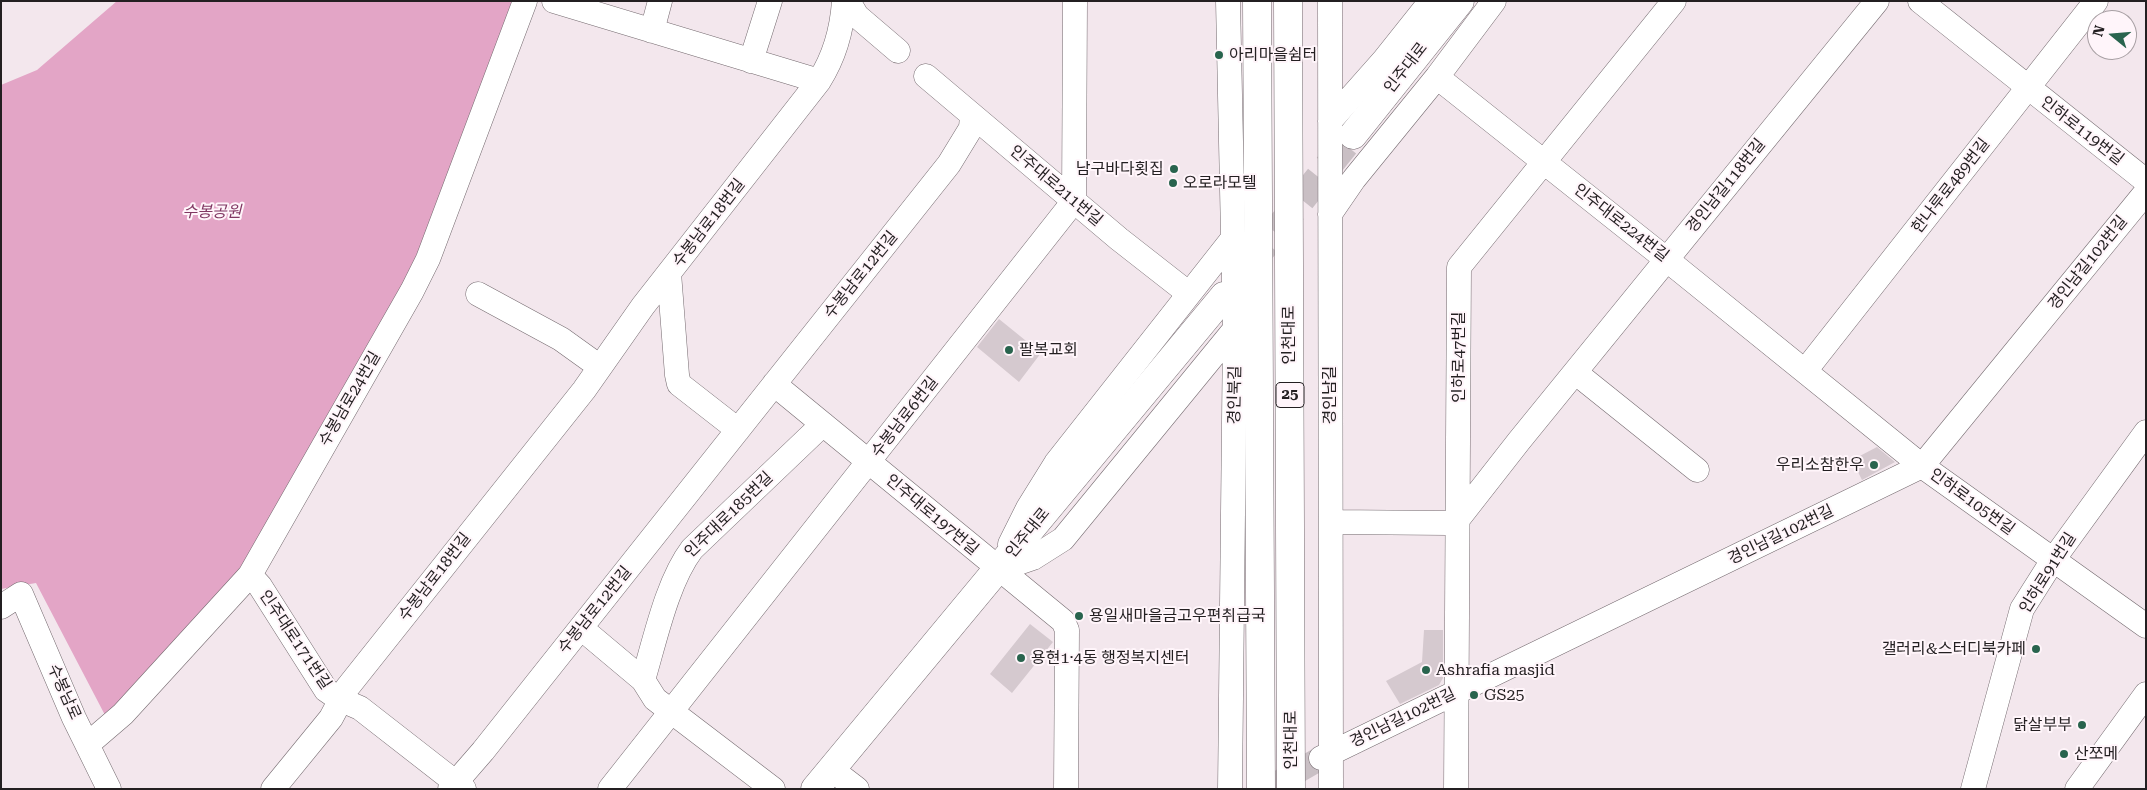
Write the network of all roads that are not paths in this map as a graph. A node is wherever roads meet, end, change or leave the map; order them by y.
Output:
1 (525, 1) edge
2 (554, 1) edge
3 (660, 1) edge
4 (770, 1) edge
5 (846, 1) edge
6 (1075, 1) edge
7 (1228, 1) edge
8 (1257, 1) edge
9 (1288, 1) edge
10 (1330, 1) edge
11 (1431, 1) edge
12 (1460, 1) edge
13 (1494, 1) edge
14 (1674, 1) edge
15 (1877, 1) edge
16 (1920, 1) edge
17 (2096, 1) edge
18 (652, 31) junction
19 (898, 51) dead end
20 (751, 61) junction
21 (926, 76) dead end
22 (1437, 77) junction
23 (819, 81) junction
24 (2023, 85) junction
25 (972, 114) junction
26 (1330, 121) junction
27 (1353, 135) tunnel mouth
28 (1544, 162) junction
29 (2146, 181) edge
30 (2146, 192) edge
31 (1074, 202) junction
32 (1330, 214) junction
33 (1234, 237) junction
34 (1666, 259) junction
35 (669, 272) junction
36 (1188, 293) junction
37 (478, 294) dead end
38 (1224, 296) dead end
39 (1235, 330) junction
40 (600, 367) junction
41 (1805, 371) junction
42 (1576, 373) junction
43 (774, 384) junction
44 (823, 424) junction
45 (738, 430) junction
46 (2146, 432) edge
47 (869, 462) junction
48 (1922, 466) junction
49 (1697, 470) dead end
50 (1458, 519) junction
51 (1331, 522) junction
52 (2053, 560) junction
53 (998, 570) junction
54 (250, 575) junction
55 (1, 608) edge
56 (2146, 626) edge
57 (581, 628) junction
58 (643, 680) junction
59 (1457, 691) junction
60 (2146, 694) edge
61 (341, 700) junction
62 (672, 711) junction
63 (1291, 734) junction
64 (88, 744) junction
65 (1326, 755) junction
66 (823, 779) edge
67 (456, 787) edge
68 (109, 789) edge
69 (273, 789) edge
70 (610, 789) edge
71 (773, 789) edge
72 (857, 789) edge
73 (1066, 789) edge
74 (1230, 789) edge
75 (1261, 789) edge
76 (1291, 789) edge
77 (1308, 789) edge
78 (1331, 789) edge
79 (1456, 789) edge
80 (1973, 789) edge
81 (2077, 789) edge

1 - 54 street, 수봉남로24번길
2 - 18 street
3 - 18 street
4 - 20 street
5 - 19 street
5 - 23 street, 수봉남로18번길
6 - 31 street
7 - 33 street, 경인북길
8 - 75 main road, 인천대로 / 25
9 - 63 main road, 인천대로 / 25
10 - 26 street, 경인남길
11 - 26 street
12 - 27 main road, 인주대로
13 - 22 street
14 - 28 street, 인하로47번길
15 - 34 street, 경인남길118번길
16 - 24 street, 인하로119번길
17 - 24 street, 한나루로489번길
18 - 20 street
20 - 23 street
21 - 25 street, 인주대로211번길
22 - 28 street, 인주대로224번길
22 - 32 street
23 - 35 street, 수봉남로18번길
24 - 29 street, 인하로119번길
24 - 41 street, 한나루로489번길
25 - 31 street, 인주대로211번길
25 - 43 street, 수봉남로12번길
26 - 32 street, 경인남길
28 - 34 street, 인주대로224번길
28 - 50 street, 인하로47번길
30 - 48 street, 경인남길102번길
31 - 36 street, 인주대로211번길
31 - 47 street, 수봉남로6번길
32 - 51 street, 경인남길
33 - 36 street
33 - 39 street, 경인북길
34 - 41 street, 인주대로224번길
34 - 42 street, 경인남길118번길
35 - 40 street, 수봉남로18번길
35 - 45 street
36 - 53 street
37 - 40 street
38 - 53 main road, 인주대로
39 - 53 street
39 - 74 street, 경인북길
40 - 61 street, 수봉남로18번길
41 - 48 street, 인하로105번길
42 - 49 street
42 - 50 street, 경인남길118번길
43 - 44 street, 인주대로197번길
43 - 45 street, 수봉남로12번길
44 - 47 street, 인주대로197번길
44 - 58 street, 인주대로185번길
45 - 57 street, 수봉남로12번길
46 - 52 street, 인하로91번길
47 - 53 street, 인주대로197번길
47 - 62 street, 수봉남로6번길
48 - 52 street, 인하로105번길
48 - 59 street, 경인남길102번길
50 - 51 street
50 - 59 street, 인하로47번길
51 - 65 street, 경인남길
52 - 56 street, 인하로105번길
52 - 80 street, 인하로91번길
53 - 66 main road, 인주대로
53 - 73 street, 인주대로197번길
54 - 61 street, 인주대로171번길
54 - 64 street, 수봉남로24번길
55 - 64 street, 수봉남로
57 - 58 street
57 - 67 street, 수봉남로12번길
58 - 62 street
59 - 65 street, 경인남길102번길
59 - 79 street, 인하로47번길
60 - 81 street
61 - 67 street, 인주대로171번길
61 - 69 street, 수봉남로18번길
62 - 70 street, 수봉남로6번길
62 - 71 street
63 - 76 main road, 인천대로 / 25
63 - 77 main road
64 - 68 street, 수봉남로
65 - 78 street, 경인남길
66 - 72 street, 인주대로

